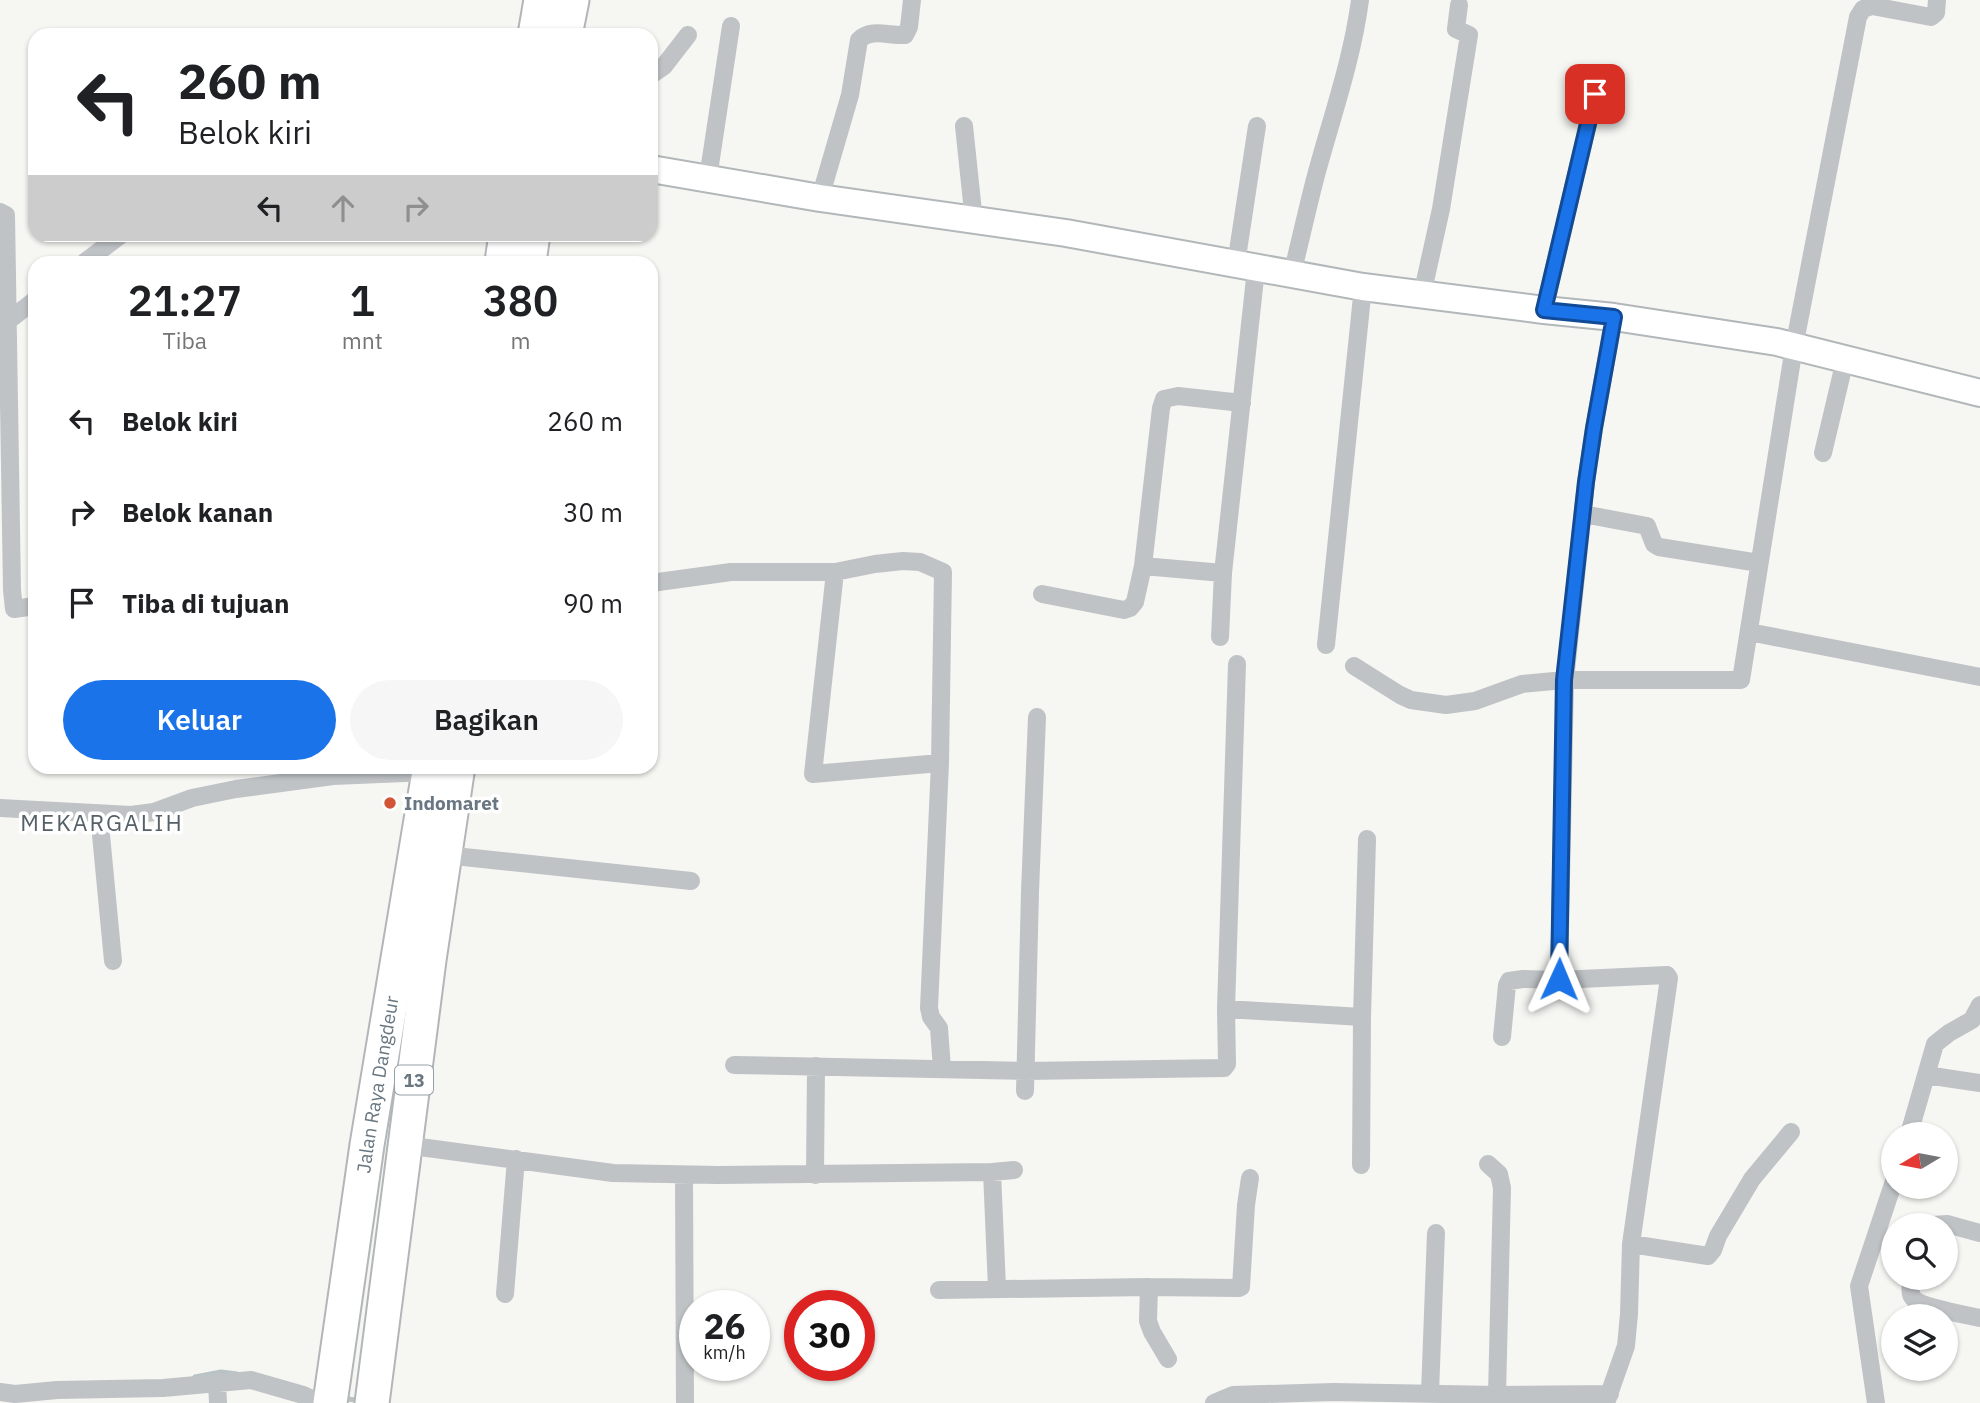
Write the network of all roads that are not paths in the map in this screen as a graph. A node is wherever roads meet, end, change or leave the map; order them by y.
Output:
1 (541, 0) edge
2 (572, 0) edge
3 (912, 0) edge
4 (1360, 0) edge
5 (1937, 0) edge
6 (1458, 5) dead end
7 (731, 26) dead end
8 (536, 28) edge
9 (566, 28) edge
10 (688, 35) dead end
11 (658, 71) edge
12 (1595, 94) dead end
13 (964, 126) dead end
14 (1257, 126) dead end
15 (658, 170) edge
16 (708, 178) junction
17 (820, 198) junction
18 (0, 212) edge
19 (974, 221) junction
20 (111, 242) edge
21 (93, 256) edge
22 (1246, 266) junction
23 (1292, 274) junction
24 (1363, 288) junction
25 (1422, 295) junction
26 (28, 305) edge
27 (1544, 310) junction
28 (1614, 317) junction
29 (4, 324) edge
30 (1794, 347) junction
31 (1845, 360) junction
32 (1980, 393) edge
33 (1242, 403) junction
34 (1823, 453) dead end
35 (1583, 514) junction
36 (1759, 564) junction
37 (1143, 566) junction
38 (835, 572) junction
39 (1223, 573) junction
40 (658, 582) edge
41 (1042, 594) dead end
42 (28, 608) edge
43 (1749, 632) junction
44 (1220, 637) dead end
45 (1326, 645) dead end
46 (1237, 664) dead end
47 (1354, 666) dead end
48 (1980, 677) edge
49 (1564, 680) junction
50 (1037, 717) dead end
51 (940, 763) junction
52 (367, 774) edge
53 (438, 774) edge
54 (439, 774) edge
55 (0, 808) edge
56 (99, 814) junction
57 (1367, 839) dead end
58 (445, 855) junction
59 (691, 881) dead end
60 (113, 961) dead end
61 (1559, 979) junction
62 (1980, 1005) edge
63 (1226, 1009) junction
64 (1362, 1017) junction
65 (1502, 1037) dead end
66 (734, 1065) dead end
67 (817, 1066) junction
68 (942, 1069) junction
69 (1025, 1070) junction
70 (1926, 1075) junction
71 (1980, 1083) edge
72 (1025, 1091) dead end
73 (1912, 1122) edge
74 (1791, 1132) dead end
75 (405, 1145) junction
76 (516, 1159) junction
77 (1488, 1164) dead end
78 (1361, 1165) dead end
79 (1014, 1170) dead end
80 (992, 1172) junction
81 (684, 1175) junction
82 (815, 1175) junction
83 (1250, 1178) dead end
84 (1888, 1199) edge
85 (1958, 1227) edge
86 (1436, 1233) dead end
87 (1980, 1233) edge
88 (1631, 1244) junction
89 (1149, 1287) junction
90 (997, 1288) junction
91 (939, 1290) dead end
92 (1910, 1290) edge
93 (505, 1294) dead end
94 (1980, 1318) edge
95 (1168, 1359) dead end
96 (217, 1382) junction
97 (0, 1392) edge
98 (1430, 1393) junction
99 (1497, 1395) junction
100 (372, 1398) edge
101 (1608, 1398) edge
102 (327, 1399) edge
103 (218, 1403) edge
104 (685, 1403) edge
105 (1214, 1403) edge
106 (1876, 1403) edge

1 - 8 highway
2 - 9 highway
3 - 17 street
4 - 23 street
5 - 30 street
6 - 25 street
7 - 16 street
10 - 11 street
12 - 27 street
13 - 19 street
14 - 22 street
15 - 16 street
16 - 17 street
17 - 19 street
18 - 29 street
19 - 22 street
20 - 21 street
22 - 23 street
22 - 33 street
23 - 24 street
24 - 25 street
24 - 45 street
25 - 27 street
26 - 29 street
27 - 28 street
28 - 30 street
28 - 35 street
29 - 42 street
30 - 31 street
30 - 36 street
31 - 32 street
31 - 34 street
33 - 37 street
33 - 39 street
35 - 36 street
35 - 49 street
36 - 43 street
37 - 39 street
37 - 41 street
38 - 40 street
38 - 51 street
38 - 51 street
39 - 44 street
43 - 48 street
43 - 49 street
46 - 63 street
47 - 49 street
49 - 61 street
50 - 69 street
51 - 68 street
52 - 56 street
53 - 102 highway, Jalan Raya Dangdeur / 13
54 - 58 highway, Jalan Raya Dangdeur / 13
55 - 56 street
56 - 60 street
57 - 64 street
58 - 59 street
58 - 75 highway, Jalan Raya Dangdeur / 13
61 - 65 street
61 - 88 street
62 - 70 street
63 - 64 street
63 - 69 street
64 - 78 street
66 - 67 street
67 - 68 street
67 - 82 street
68 - 69 street
69 - 72 street
70 - 71 street
70 - 73 street
74 - 88 street
75 - 76 street
75 - 100 highway, Jalan Raya Dangdeur / 13
76 - 81 street
76 - 93 street
77 - 99 street
79 - 80 street
80 - 82 street
80 - 90 street
81 - 82 street
81 - 104 street
83 - 89 street
84 - 106 street
85 - 87 street
86 - 98 street
88 - 101 street
89 - 90 street
89 - 95 street
90 - 91 street
92 - 94 street
96 - 97 street
96 - 102 street
96 - 103 street
98 - 99 street
98 - 105 street
99 - 101 street

